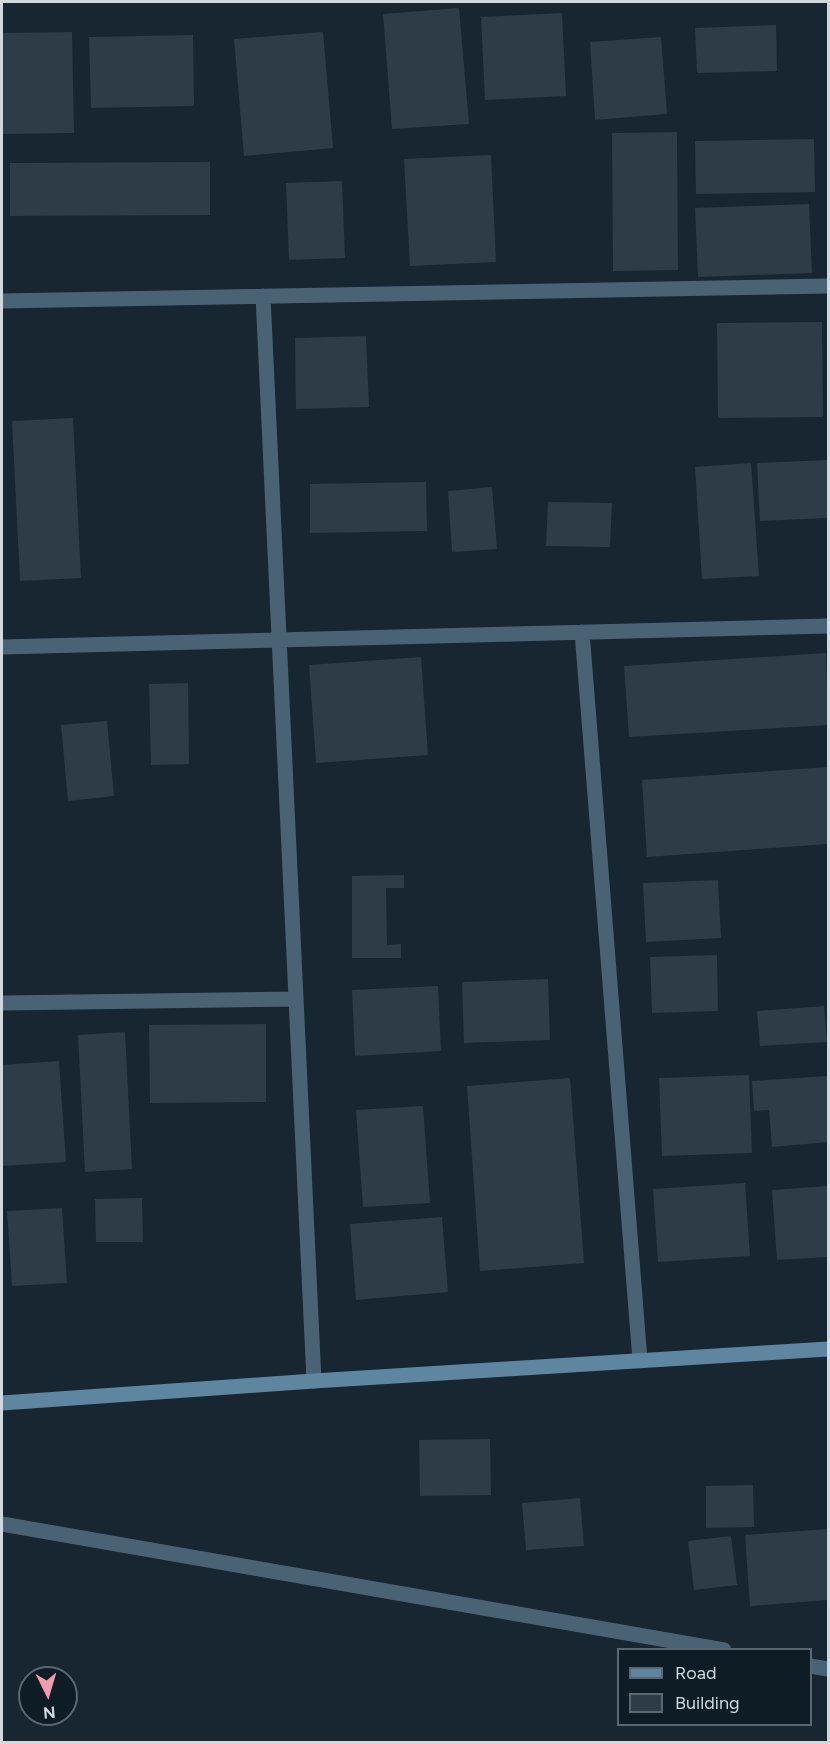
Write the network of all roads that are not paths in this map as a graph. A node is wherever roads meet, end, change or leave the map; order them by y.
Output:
1 (828, 286) edge
2 (263, 296) junction
3 (2, 301) edge
4 (828, 626) edge
5 (582, 632) junction
6 (279, 640) junction
7 (2, 647) edge
8 (296, 999) junction
9 (2, 1003) edge
10 (828, 1349) edge
11 (640, 1360) junction
12 (314, 1380) junction
13 (2, 1403) edge
14 (2, 1524) edge
15 (713, 1648) edge
16 (812, 1666) edge
17 (828, 1669) edge

1 - 2 street
2 - 3 street
2 - 6 street
4 - 5 street
5 - 6 street
5 - 11 street
6 - 7 street
6 - 8 street
8 - 9 street
8 - 12 street
10 - 11 street
11 - 12 street
12 - 13 street
14 - 15 street
16 - 17 street

